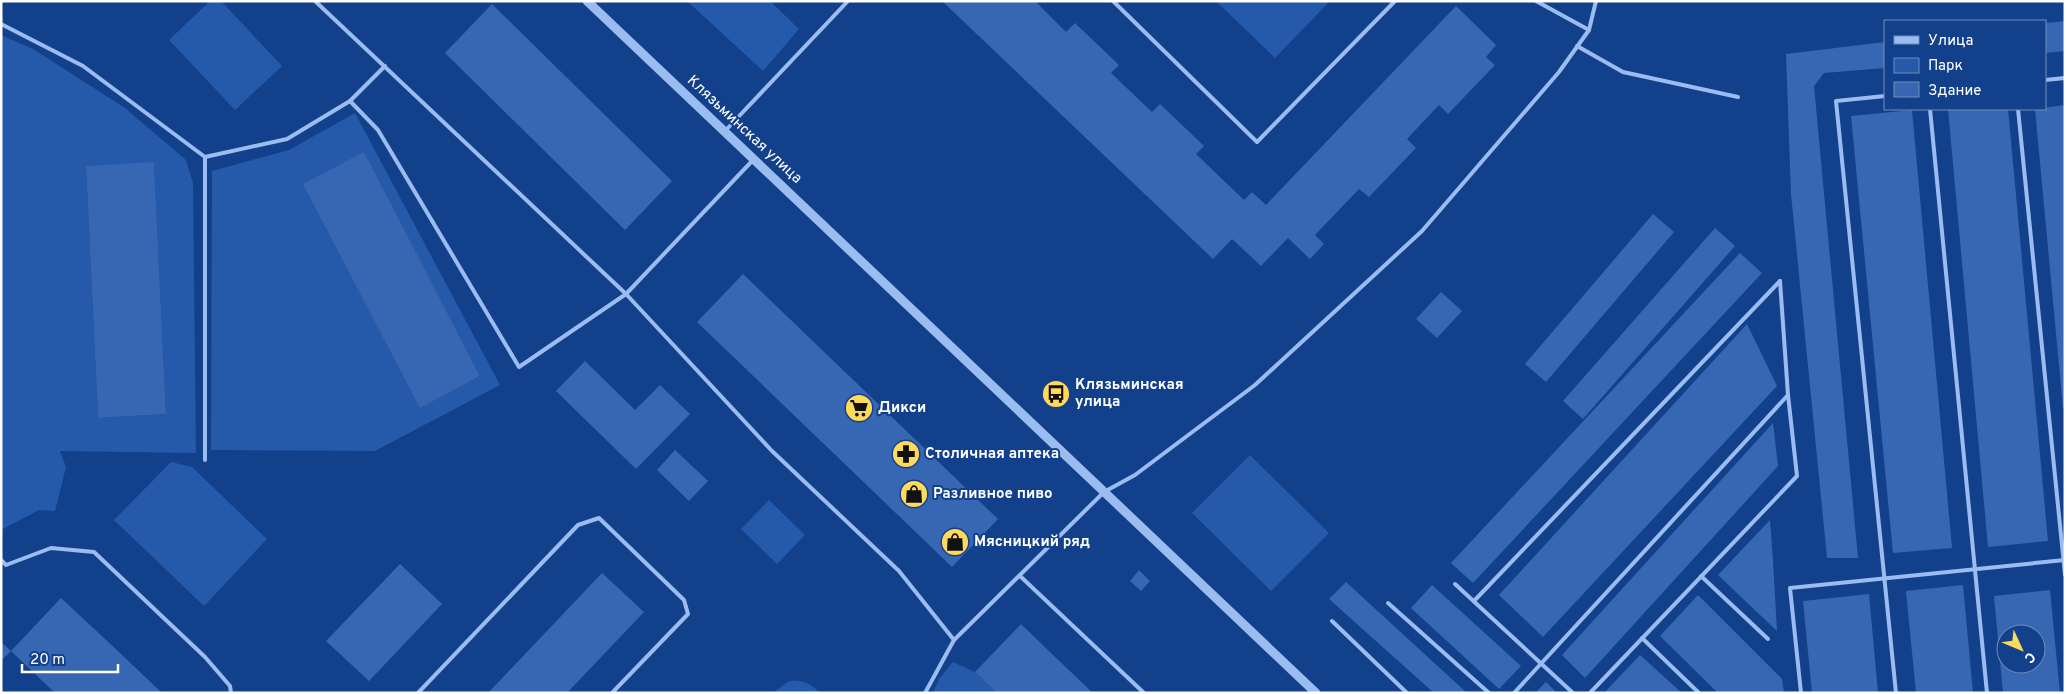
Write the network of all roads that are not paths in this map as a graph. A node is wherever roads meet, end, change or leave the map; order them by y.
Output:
1 (315, 1) edge
2 (587, 1) edge
3 (848, 1) edge
4 (1113, 1) edge
5 (1395, 1) edge
6 (1536, 1) edge
7 (1596, 1) edge
8 (1, 24) edge
9 (1589, 30) junction
10 (1578, 46) junction
11 (385, 66) junction
12 (2065, 78) edge
13 (2046, 80) edge
14 (1884, 96) edge
15 (1738, 97) dead end
16 (350, 100) junction
17 (1930, 110) edge
18 (2018, 110) edge
19 (726, 131) junction
20 (205, 157) junction
21 (755, 159) junction
22 (626, 294) junction
23 (1788, 395) junction
24 (205, 460) dead end
25 (1104, 492) junction
26 (1, 560) edge
27 (2064, 560) edge
28 (1976, 569) junction
29 (2065, 575) edge
30 (1020, 576) junction
31 (1701, 576) junction
32 (1884, 578) junction
33 (1455, 584) dead end
34 (1474, 601) junction
35 (1388, 603) dead end
36 (1332, 621) dead end
37 (1642, 638) junction
38 (1768, 639) dead end
39 (954, 640) junction
40 (1542, 664) junction
41 (231, 693) edge
42 (418, 693) edge
43 (612, 693) edge
44 (925, 693) edge
45 (1144, 693) edge
46 (1316, 693) edge
47 (1407, 693) edge
48 (1489, 693) edge
49 (1514, 693) edge
50 (1573, 693) edge
51 (1590, 693) edge
52 (1699, 693) edge
53 (1801, 693) edge
54 (1896, 693) edge
55 (1987, 693) edge

1 - 11 lane
2 - 19 street, Клязьминская улица
3 - 19 lane
4 - 5 lane
6 - 9 lane
7 - 9 lane
8 - 20 lane
9 - 10 lane
10 - 15 lane
10 - 25 lane
11 - 16 lane
11 - 22 lane
12 - 13 lane
14 - 32 lane
16 - 20 lane
16 - 22 lane
17 - 28 lane
18 - 27 lane
19 - 21 street, Клязьминская улица
20 - 24 lane
21 - 22 lane
21 - 25 street, Клязьминская улица
22 - 39 lane
23 - 31 lane
23 - 34 lane
23 - 40 lane
25 - 30 lane
25 - 46 street, Клязьминская улица
26 - 41 lane
27 - 28 lane
27 - 29 lane
28 - 32 lane
28 - 55 lane
30 - 39 lane
30 - 45 lane
31 - 37 lane
31 - 38 lane
32 - 53 lane
32 - 54 lane
33 - 34 lane
34 - 40 lane
35 - 48 lane
36 - 47 lane
37 - 51 lane
37 - 52 lane
39 - 44 lane
40 - 49 lane
40 - 50 lane
42 - 43 lane

